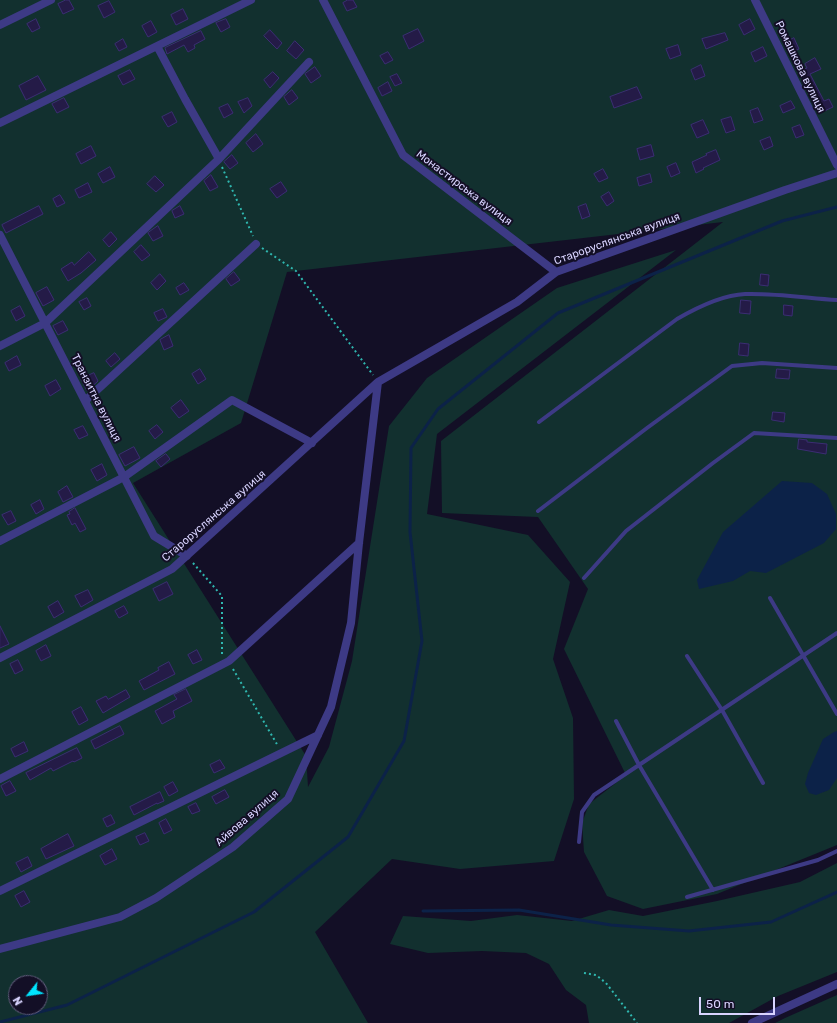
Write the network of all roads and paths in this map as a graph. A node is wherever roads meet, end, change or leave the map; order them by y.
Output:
1 (51, 0) edge
2 (251, 0) edge
3 (323, 0) edge
4 (755, 0) edge
5 (0, 25) edge
6 (157, 46) junction
7 (309, 62) dead end
8 (0, 123) edge
9 (219, 159) junction
10 (837, 165) edge
11 (837, 174) edge
12 (0, 235) edge
13 (256, 244) junction
14 (2, 245) edge
15 (556, 272) junction
16 (837, 300) edge
17 (45, 323) junction
18 (0, 346) edge
19 (837, 368) edge
20 (378, 382) junction
21 (85, 401) junction
22 (539, 422) dead end
23 (837, 438) edge
24 (312, 443) junction
25 (124, 477) junction
26 (538, 511) dead end
27 (0, 542) edge
28 (359, 543) junction
29 (187, 556) junction
30 (584, 578) dead end
31 (770, 598) dead end
32 (837, 633) edge
33 (803, 655) junction
34 (687, 656) dead end
35 (0, 658) edge
36 (225, 663) junction
37 (722, 710) junction
38 (837, 714) edge
39 (616, 721) dead end
40 (318, 735) junction
41 (282, 752) junction
42 (639, 765) junction
43 (0, 779) edge
44 (763, 783) dead end
45 (578, 842) dead end
46 (837, 851) edge
47 (714, 890) junction
48 (0, 891) edge
49 (687, 897) dead end
50 (0, 949) edge
51 (584, 973) dead end
52 (837, 984) edge
53 (637, 1023) edge
54 (752, 1023) edge

1 - 5 street
2 - 6 street
3 - 15 street, Монастирська вулиця
4 - 10 street, Ромашкова вулиця
6 - 8 street
6 - 9 street
7 - 9 street
9 - 13 path
9 - 17 street
11 - 15 street, Староруслянська вулиця
12 - 14 street, Транзитна вулиця
13 - 20 path
13 - 21 street
14 - 17 street, Транзитна вулиця
15 - 20 street, Староруслянська вулиця
16 - 22 lane
17 - 18 street
17 - 21 street, Транзитна вулиця
19 - 26 lane
20 - 24 street, Староруслянська вулиця
20 - 28 street
21 - 25 street, Транзитна вулиця
23 - 30 lane
24 - 25 street
24 - 29 street, Староруслянська вулиця
25 - 27 street
25 - 29 street, Транзитна вулиця
28 - 36 street
28 - 40 street, Айвова вулиця
29 - 35 street, Староруслянська вулиця
29 - 36 path
31 - 33 lane
32 - 33 lane
33 - 37 lane
33 - 38 lane
34 - 37 lane
36 - 41 path
36 - 43 street
37 - 42 lane
37 - 44 lane
39 - 42 lane
40 - 41 street
40 - 50 street, Айвова вулиця
41 - 48 street
42 - 45 lane
42 - 47 lane
46 - 47 lane
47 - 49 lane
51 - 53 path
52 - 54 street

